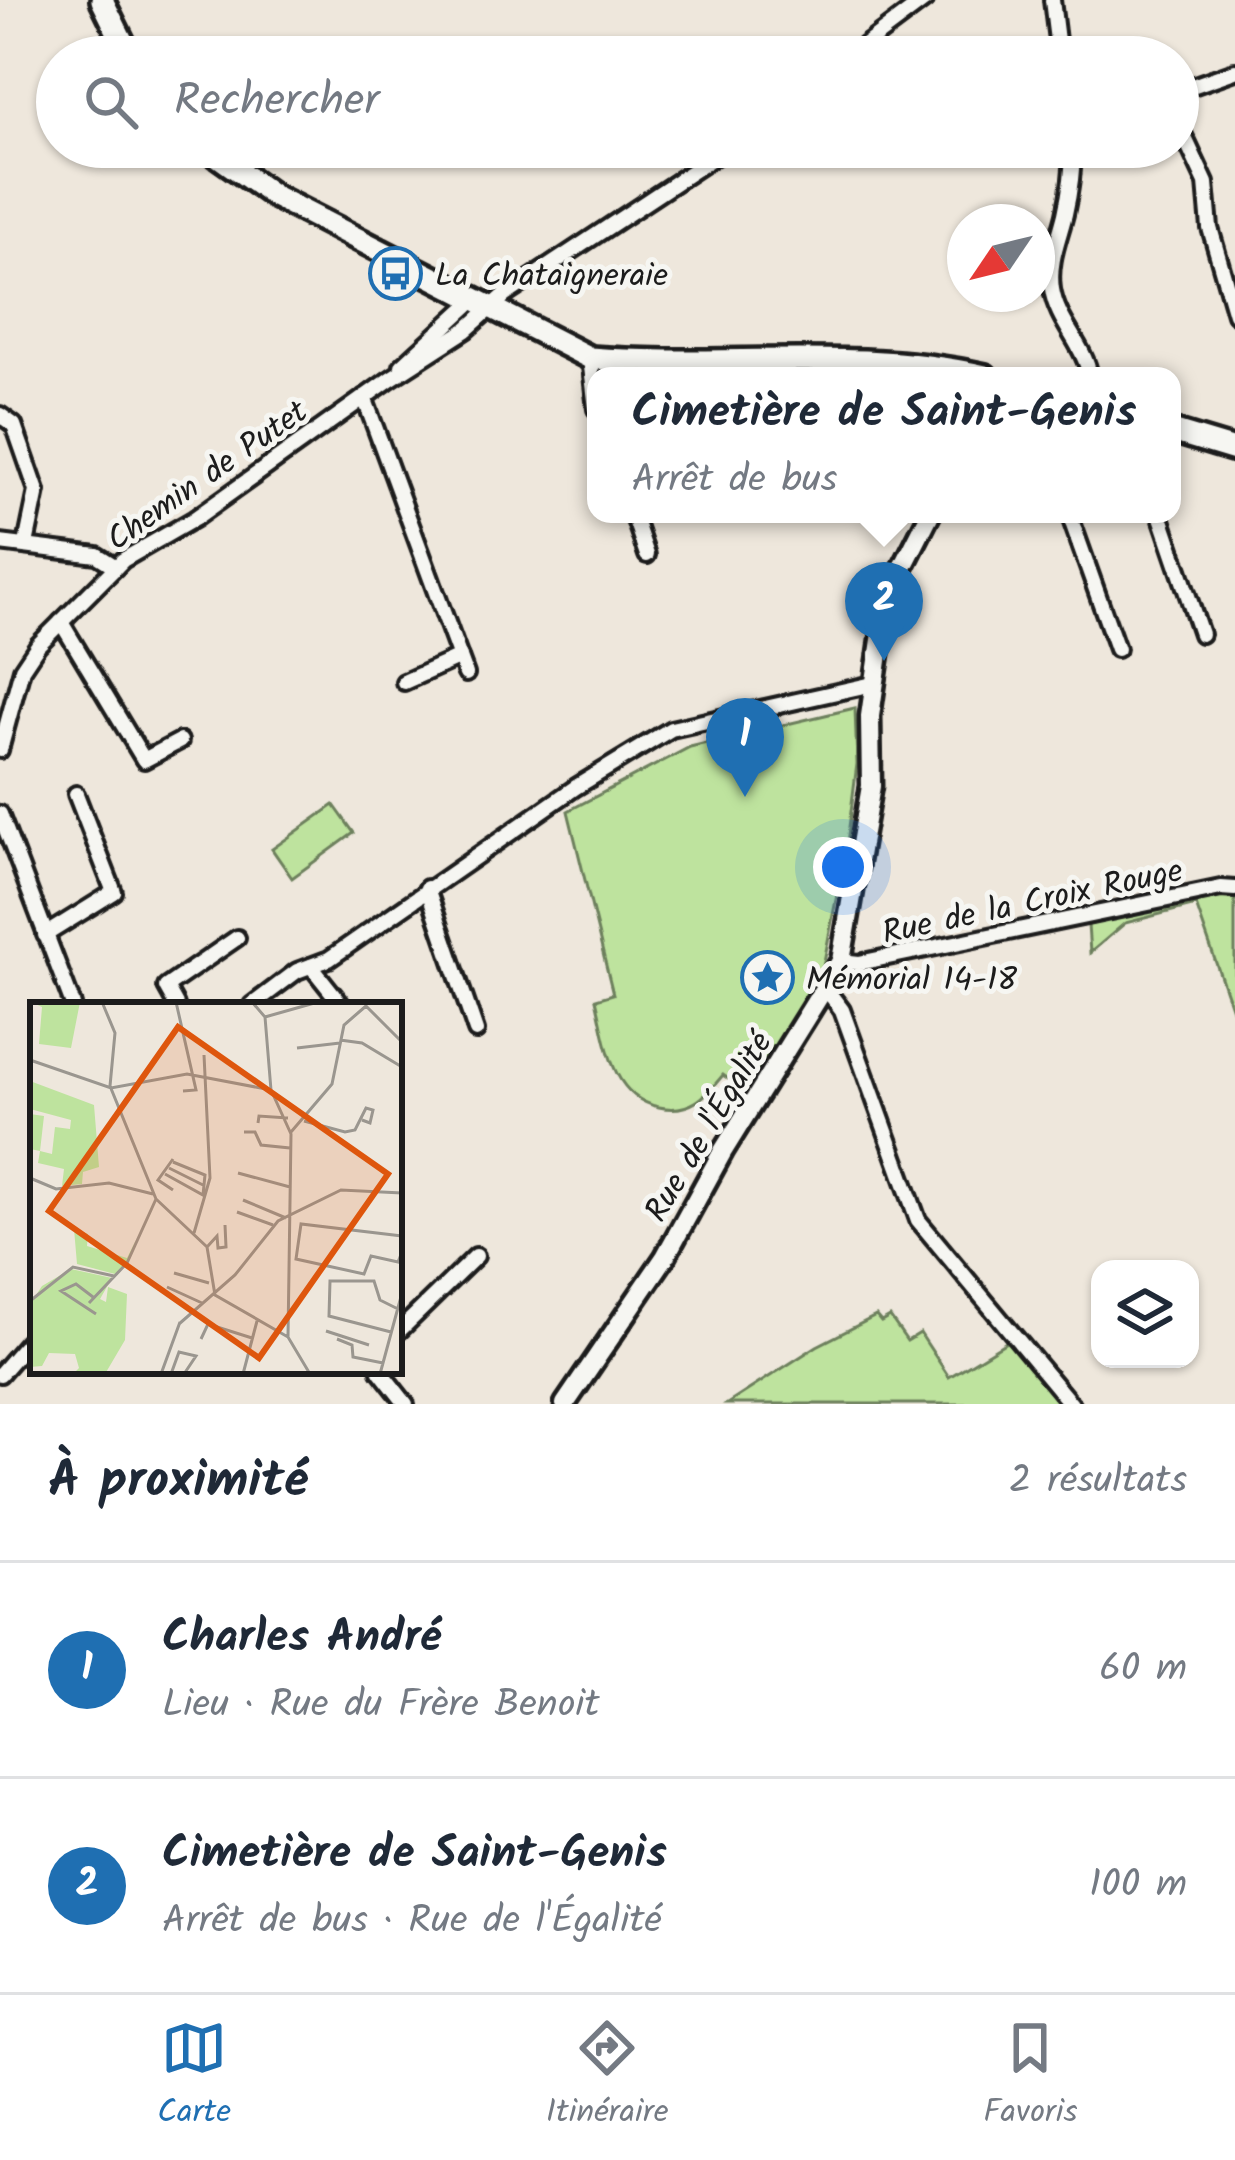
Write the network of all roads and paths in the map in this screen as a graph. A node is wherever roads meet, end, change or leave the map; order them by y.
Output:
1 (102, 0) edge
2 (925, 0) edge
3 (1052, 0) edge
4 (120, 36) edge
5 (877, 36) edge
6 (1056, 36) edge
7 (1235, 71) edge
8 (1199, 84) edge
9 (235, 168) edge
10 (697, 168) edge
11 (1072, 168) edge
12 (1199, 168) edge
13 (484, 304) junction
14 (1235, 314) edge
15 (590, 358) junction
16 (885, 364) junction
17 (591, 367) edge
18 (897, 367) edge
19 (934, 367) edge
20 (1087, 367) edge
21 (364, 398) junction
22 (0, 415) edge
23 (1181, 434) edge
24 (1181, 449) edge
25 (1235, 450) edge
26 (1235, 460) edge
27 (636, 523) edge
28 (925, 523) edge
29 (1072, 523) edge
30 (1163, 523) edge
31 (0, 543) edge
32 (26, 544) junction
33 (647, 554) dead end
34 (116, 567) junction
35 (61, 622) junction
36 (1201, 634) dead end
37 (1118, 649) dead end
38 (460, 657) junction
39 (466, 674) dead end
40 (404, 682) dead end
41 (873, 685) junction
42 (180, 741) dead end
43 (0, 750) edge
44 (76, 794) dead end
45 (0, 814) edge
46 (427, 888) junction
47 (1235, 889) edge
48 (45, 935) junction
49 (237, 938) dead end
50 (841, 961) junction
51 (311, 966) junction
52 (826, 989) junction
53 (72, 1002) edge
54 (174, 1002) edge
55 (256, 1002) edge
56 (340, 1002) edge
57 (476, 1031) dead end
58 (476, 1256) dead end
59 (402, 1328) edge
60 (30, 1339) edge
61 (0, 1374) edge
62 (382, 1374) edge
63 (406, 1404) edge
64 (565, 1404) edge
65 (1071, 1404) edge

1 - 4 main road
2 - 5 street
3 - 6 street
7 - 8 street
9 - 13 main road
10 - 13 street, Chemin de Putet
11 - 20 street
12 - 14 street
13 - 15 main road
13 - 21 street, Chemin de Putet
15 - 16 main road
15 - 17 street
16 - 18 main road
16 - 19 main road
21 - 34 street, Chemin de Putet
21 - 38 street
22 - 32 street
23 - 25 main road
24 - 26 main road
27 - 33 street
28 - 41 street, Rue de l'Égalité
29 - 37 street
30 - 36 street
31 - 32 street
32 - 34 street
34 - 35 street, Chemin de Putet
35 - 42 street
35 - 43 street, Chemin de Putet
38 - 39 street
38 - 40 street
41 - 46 street
41 - 50 street, Rue de l'Égalité
44 - 48 street
45 - 48 street
46 - 51 street
46 - 57 street
47 - 50 street, Rue de la Croix Rouge
48 - 53 street
49 - 54 street
50 - 52 street, Rue de l'Égalité
51 - 55 street
51 - 56 street
52 - 64 street, Rue de l'Égalité
52 - 65 street
58 - 59 street
60 - 61 street
62 - 63 street

